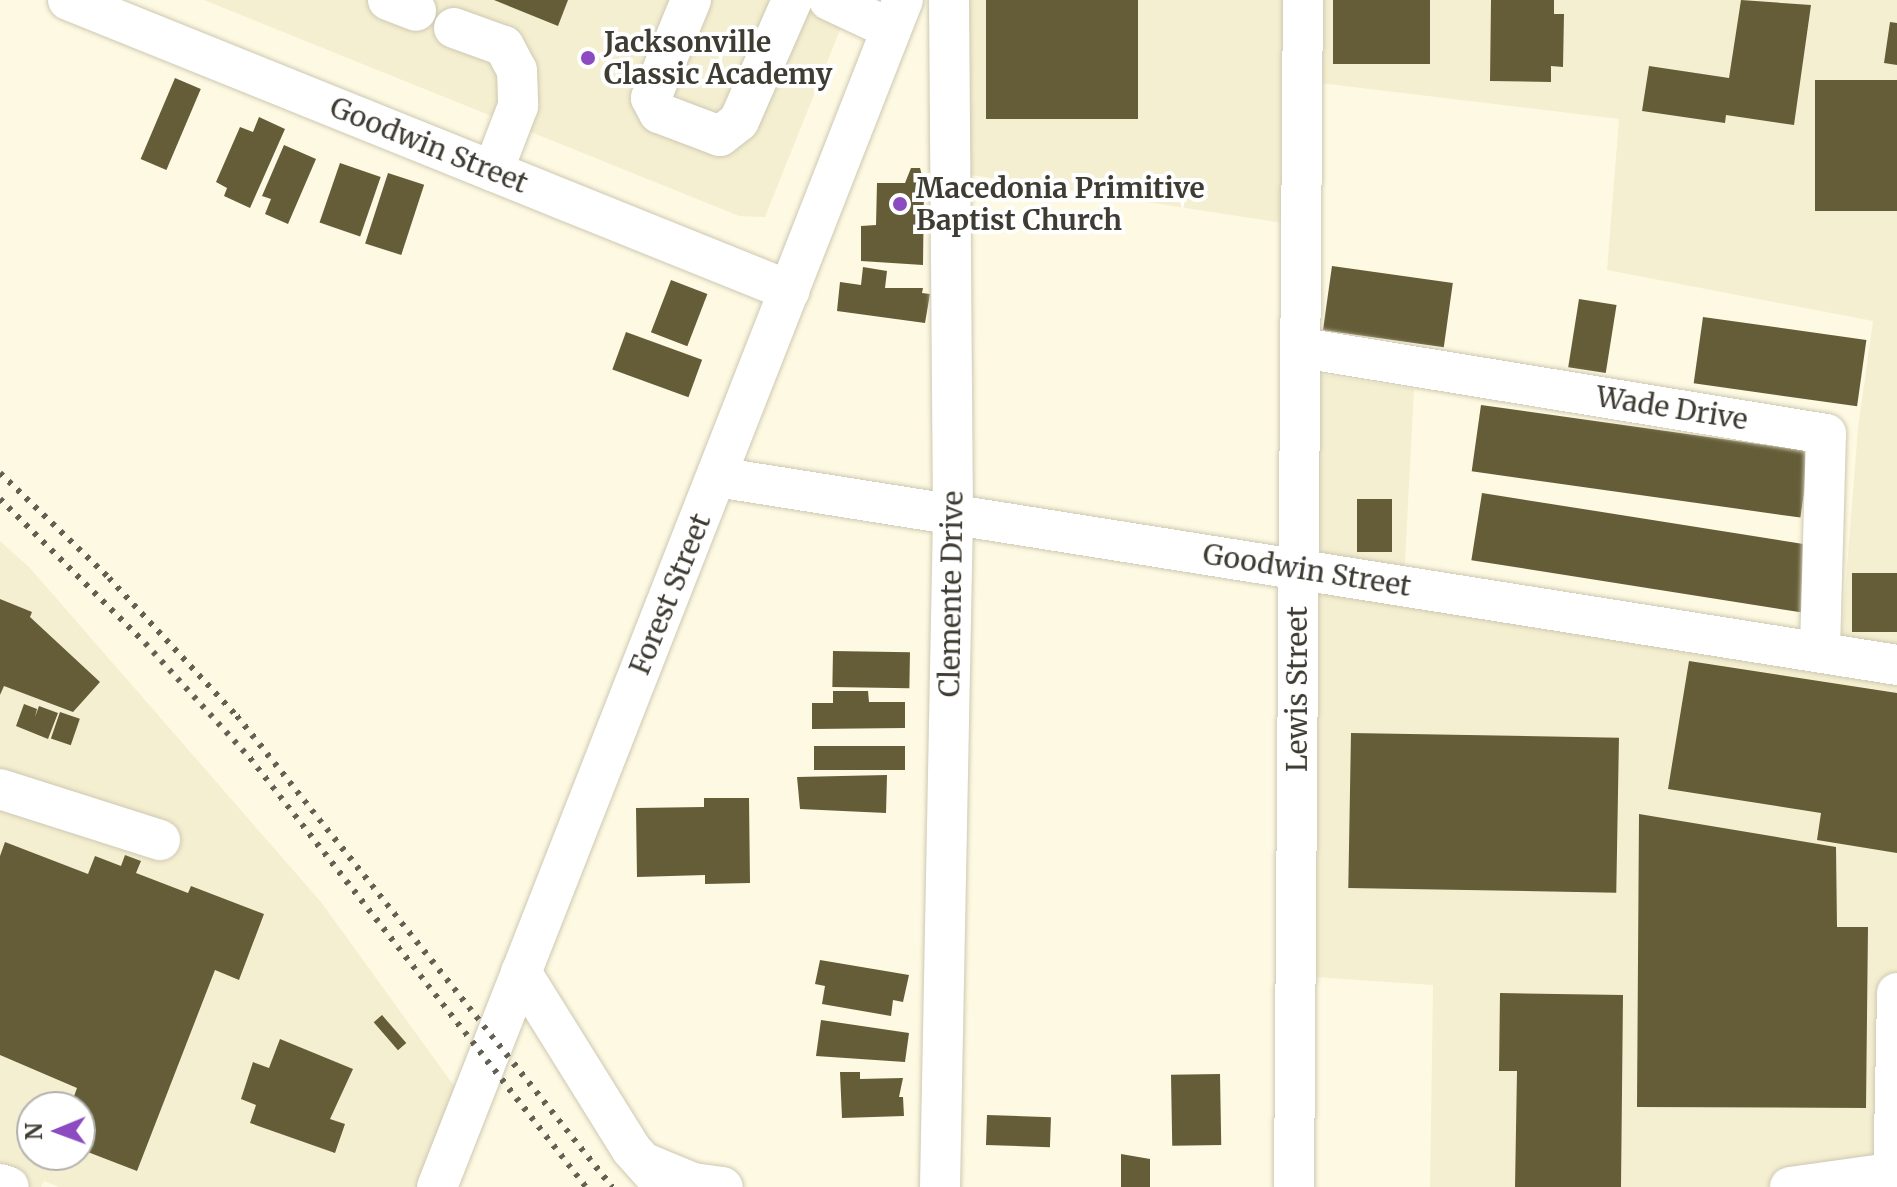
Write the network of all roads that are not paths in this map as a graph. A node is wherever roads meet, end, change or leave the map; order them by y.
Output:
1 (68, 0) edge
2 (691, 0) edge
3 (792, 0) edge
4 (829, 0) edge
5 (949, 0) edge
6 (1303, 0) edge
7 (897, 14) edge
8 (454, 28) dead end
9 (493, 171) junction
10 (790, 291) junction
11 (1302, 348) junction
12 (717, 477) junction
13 (953, 518) junction
14 (1297, 567) junction
15 (1820, 652) junction
16 (1897, 665) edge
17 (0, 789) edge
18 (160, 840) dead end
19 (521, 972) junction
20 (1897, 993) edge
21 (655, 1175) edge
22 (1894, 1178) edge
23 (0, 1184) edge
24 (9, 1187) edge
25 (437, 1187) edge
26 (723, 1187) edge
27 (940, 1187) edge
28 (1294, 1187) edge
29 (1790, 1187) edge

1 - 9 street, Goodwin Street
2 - 3 street
4 - 7 street
5 - 13 street, Clemente Drive
6 - 11 street, Lewis Street
7 - 10 street, Forest Street
8 - 9 street
9 - 10 street, Goodwin Street
10 - 12 street, Forest Street
11 - 14 street, Lewis Street
11 - 15 street, Wade Drive
12 - 13 street, Goodwin Street
12 - 19 street, Forest Street
13 - 14 street, Goodwin Street
13 - 27 street, Clemente Drive
14 - 15 street, Goodwin Street
14 - 28 street, Lewis Street
15 - 16 street, Goodwin Street
17 - 18 street
19 - 21 street
19 - 25 street, Forest Street
20 - 22 street
21 - 26 street
22 - 29 street
23 - 24 street

